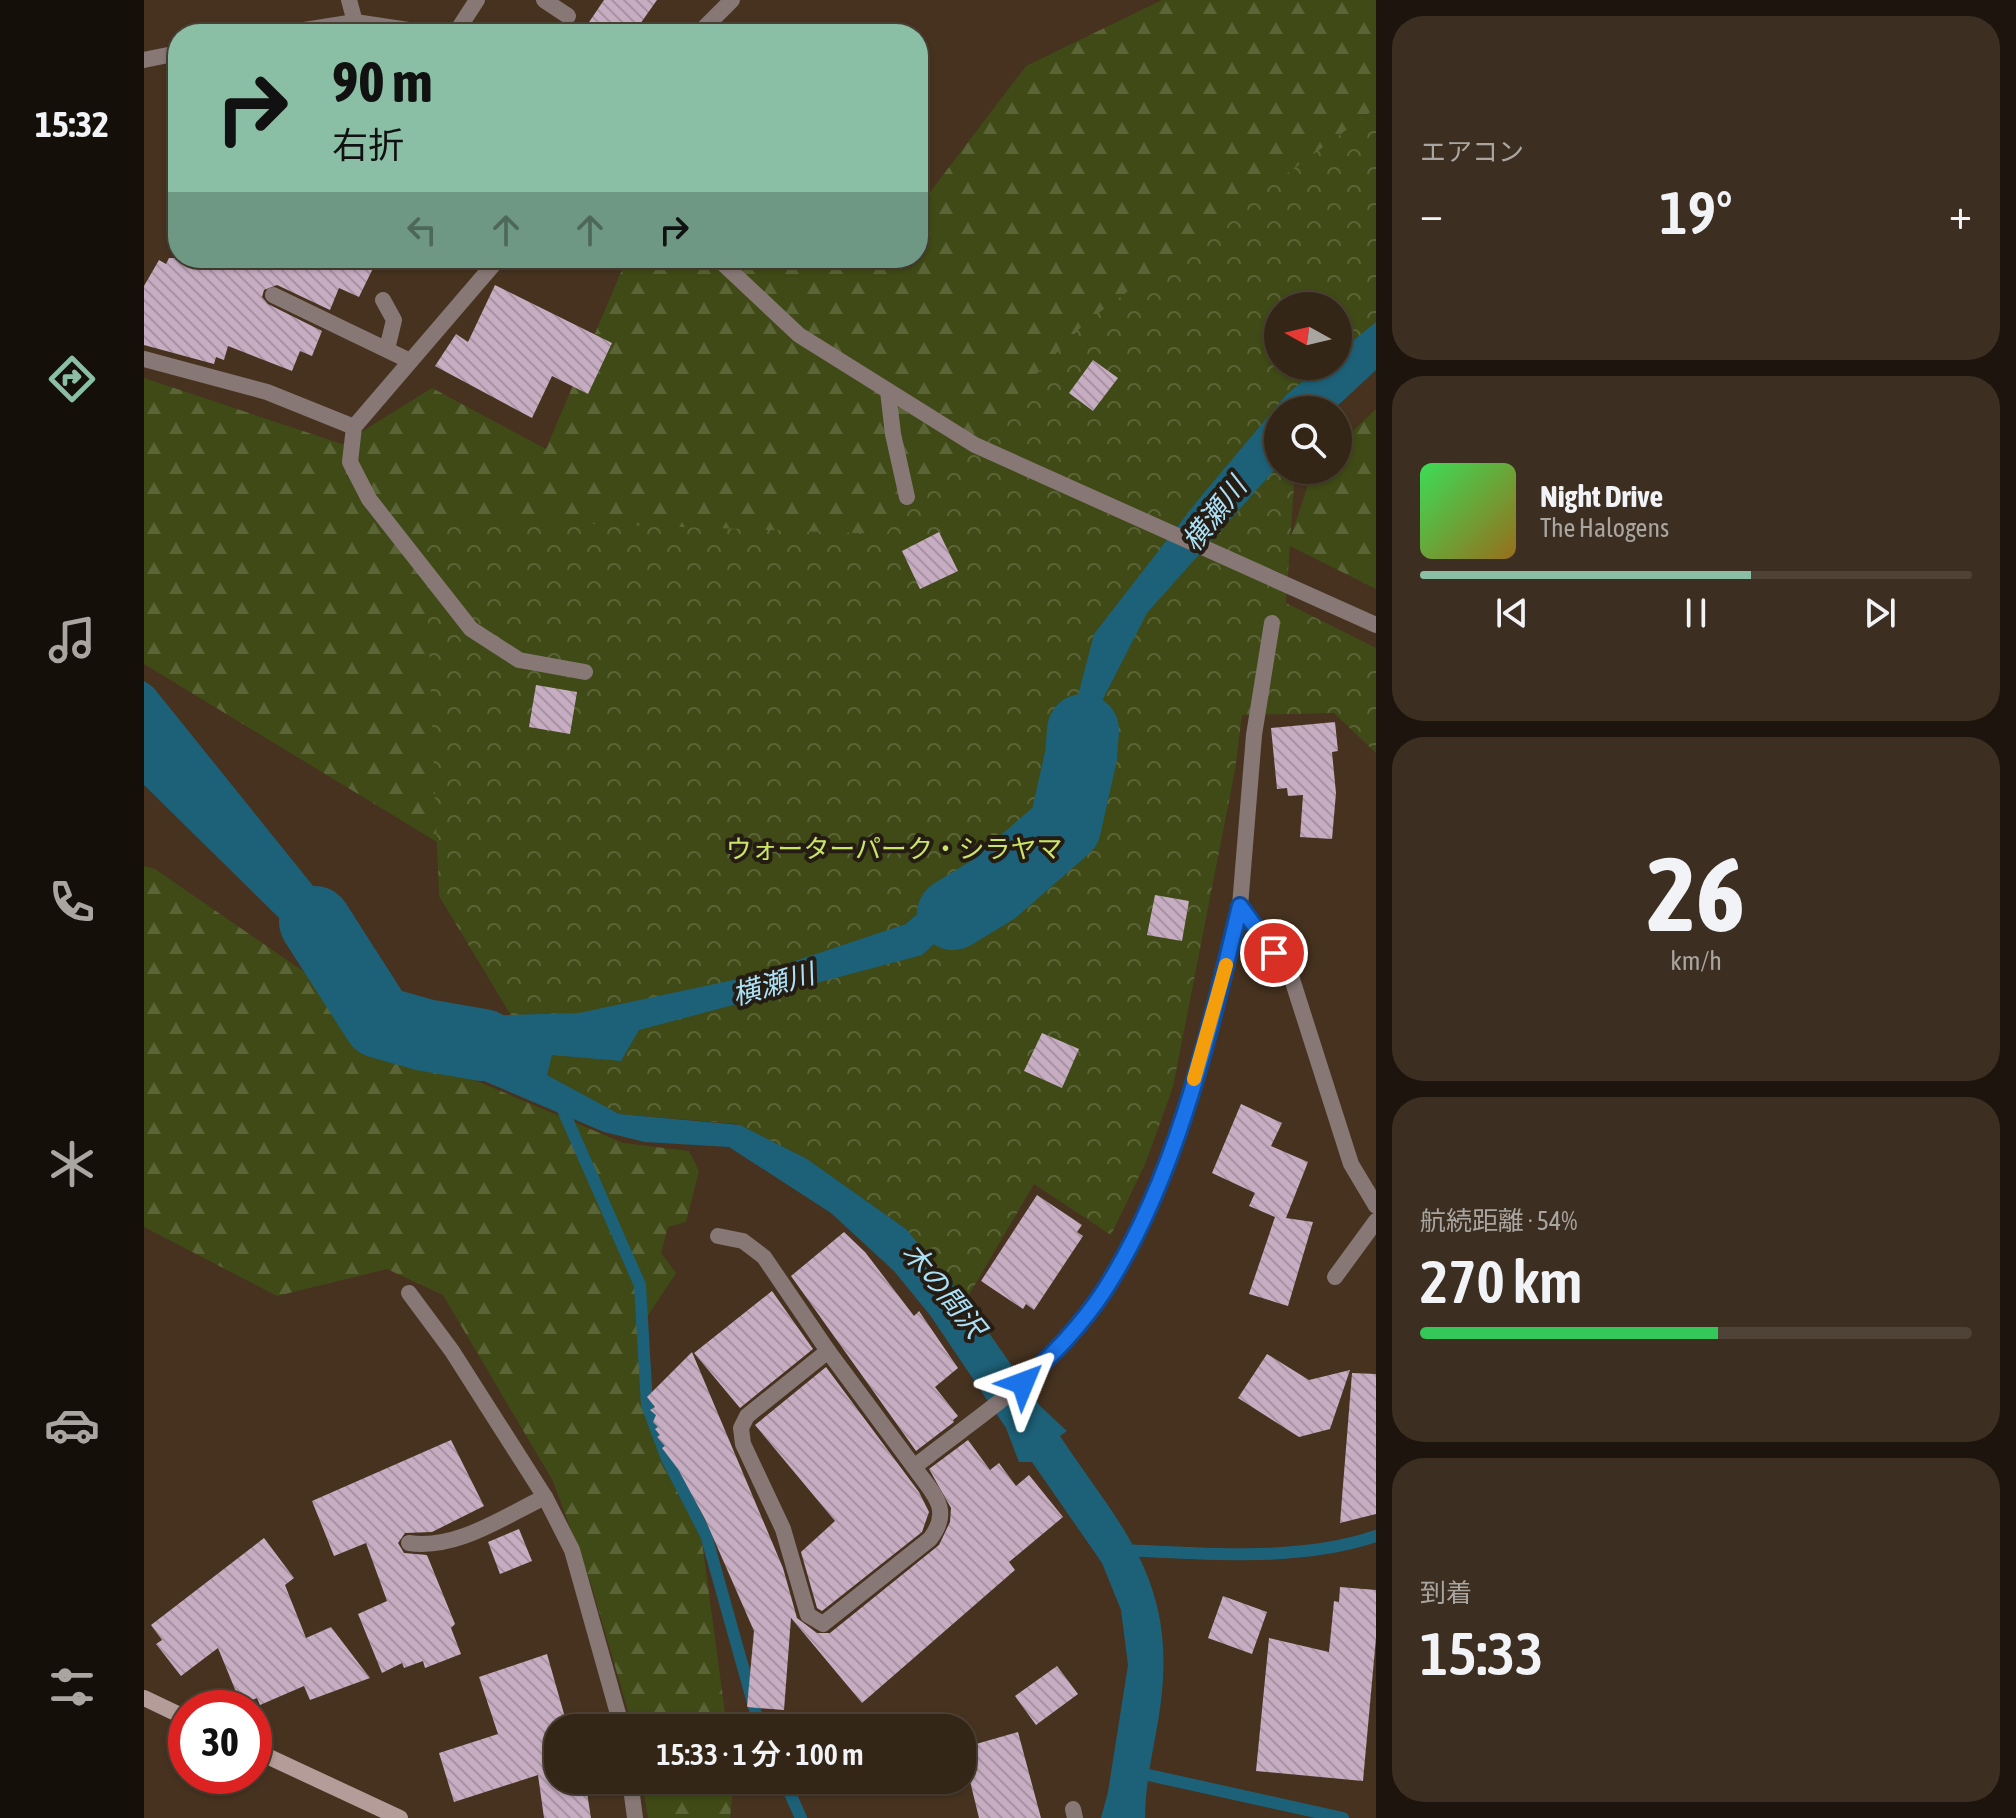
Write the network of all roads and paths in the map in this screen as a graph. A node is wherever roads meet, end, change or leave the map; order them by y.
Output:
1 (349, 0) edge
2 (477, 0) edge
3 (544, 0) edge
4 (732, 0) edge
5 (568, 16) dead end
6 (355, 22) junction
7 (342, 24) edge
8 (368, 24) edge
9 (461, 24) edge
10 (708, 24) edge
11 (168, 55) edge
12 (144, 60) edge
13 (490, 268) edge
14 (728, 268) edge
15 (273, 295) dead end
16 (383, 300) dead end
17 (387, 349) junction
18 (144, 359) edge
19 (410, 361) junction
20 (888, 391) junction
21 (354, 427) junction
22 (907, 497) dead end
23 (1272, 623) dead end
24 (1376, 625) edge
25 (585, 672) dead end
26 (1240, 906) junction
27 (1376, 1206) edge
28 (1376, 1221) edge
29 (718, 1236) dead end
30 (1335, 1277) dead end
31 (409, 1293) dead end
32 (828, 1351) junction
33 (914, 1467) junction
34 (545, 1497) junction
35 (409, 1543) dead end
36 (144, 1698) edge
37 (168, 1709) edge
38 (618, 1714) edge
39 (272, 1758) edge
40 (632, 1794) edge
41 (400, 1818) edge
42 (635, 1818) edge

1 - 6 street
2 - 9 street
3 - 5 street
4 - 10 street
6 - 7 street
6 - 8 street
11 - 12 street
13 - 19 street
14 - 20 street
15 - 17 street
16 - 17 street
17 - 19 street
18 - 21 street
19 - 21 street
20 - 22 street
20 - 24 street
21 - 25 street
23 - 26 street
26 - 27 street
26 - 33 street
28 - 30 street
29 - 32 street
31 - 34 street
32 - 33 street
32 - 33 street
34 - 35 street
34 - 38 street
36 - 37 street
39 - 41 street
40 - 42 street

